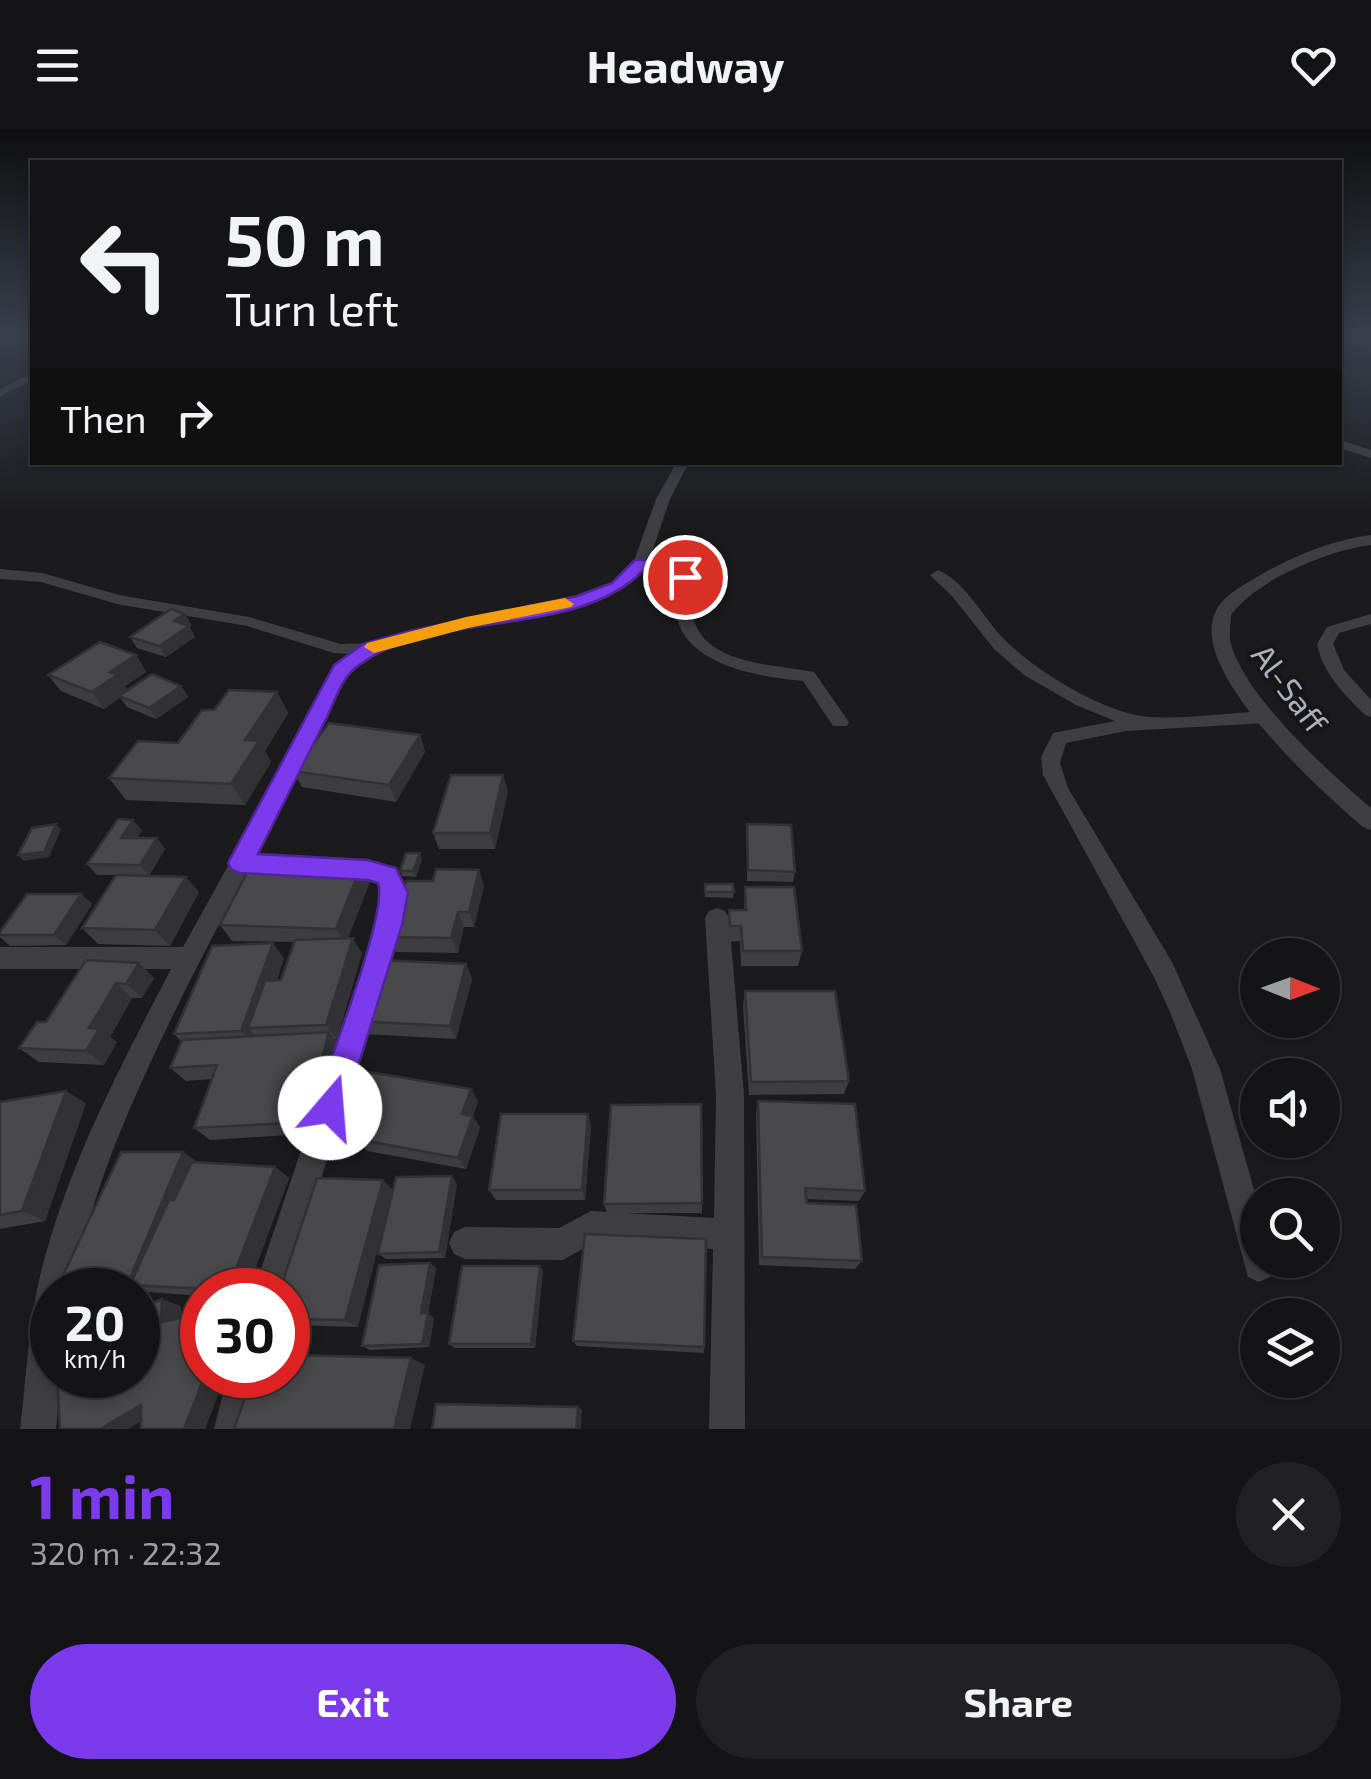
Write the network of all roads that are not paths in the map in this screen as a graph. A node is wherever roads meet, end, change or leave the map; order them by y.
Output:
1 (1342, 445) edge
2 (1371, 454) edge
3 (681, 465) edge
4 (1371, 540) edge
5 (641, 564) junction
6 (0, 574) edge
7 (938, 574) dead end
8 (1371, 619) edge
9 (340, 659) junction
10 (1371, 711) edge
11 (1266, 716) junction
12 (840, 722) dead end
13 (1148, 724) junction
14 (1371, 821) edge
15 (240, 863) junction
16 (277, 865) edge
17 (313, 867) edge
18 (717, 918) dead end
19 (0, 958) edge
20 (192, 958) junction
21 (1240, 1198) edge
22 (727, 1234) junction
23 (464, 1243) dead end
24 (59, 1268) edge
25 (277, 1268) edge
26 (41, 1398) edge
27 (239, 1398) edge
28 (38, 1429) edge
29 (232, 1429) edge
30 (728, 1429) edge

1 - 2 street
3 - 5 street
4 - 11 street, Al-Saff
5 - 9 street
5 - 12 street
6 - 9 street
7 - 13 street
8 - 10 street
9 - 15 street
11 - 13 street
11 - 14 street, Al-Saff
13 - 21 street
15 - 16 street
15 - 20 street
17 - 25 street
18 - 22 street
19 - 20 street
20 - 24 street
22 - 23 street
22 - 30 street
26 - 28 street
27 - 29 street

